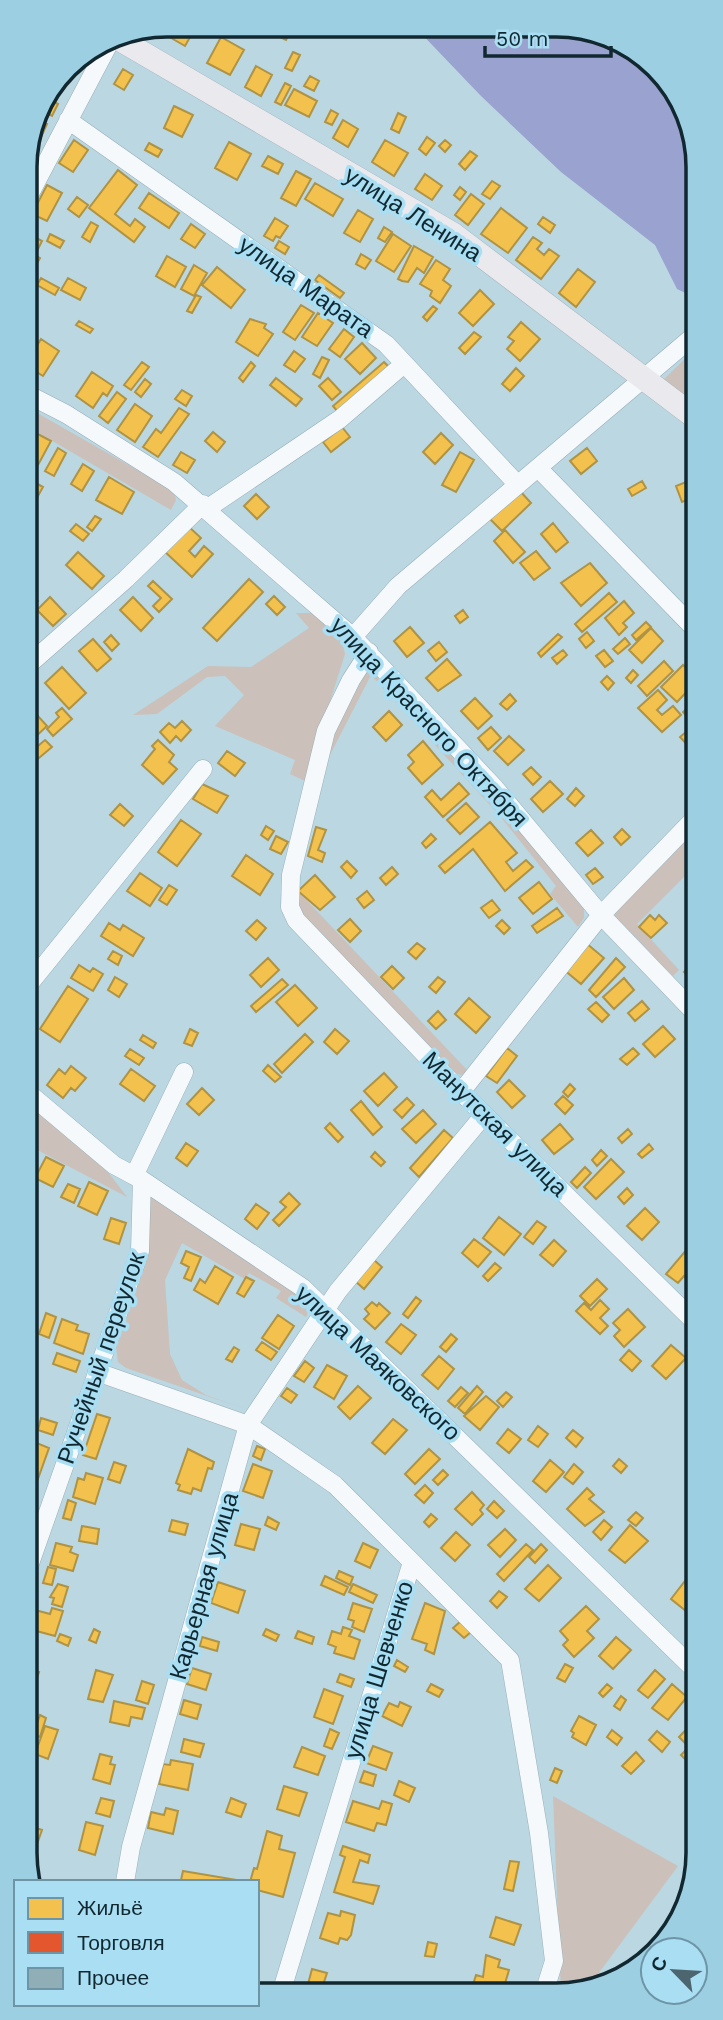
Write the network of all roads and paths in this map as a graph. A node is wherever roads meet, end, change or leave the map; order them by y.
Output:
1 (127, 43) edge
2 (103, 53) edge
3 (68, 120) junction
4 (37, 180) edge
5 (686, 342) edge
6 (404, 364) junction
7 (643, 377) junction
8 (37, 400) edge
9 (686, 410) edge
10 (538, 468) junction
11 (518, 485) junction
12 (206, 506) junction
13 (686, 621) edge
14 (353, 636) junction
15 (369, 652) junction
16 (37, 657) edge
17 (203, 769) dead end
18 (686, 827) edge
19 (601, 915) junction
20 (37, 974) edge
21 (686, 1004) edge
22 (184, 1072) dead end
23 (461, 1092) junction
24 (37, 1100) edge
25 (484, 1115) junction
26 (138, 1178) junction
27 (327, 1310) junction
28 (686, 1313) edge
29 (97, 1372) junction
30 (248, 1425) junction
31 (37, 1543) edge
32 (412, 1562) junction
33 (686, 1661) edge
34 (125, 1880) edge
35 (284, 1983) edge
36 (547, 1983) edge

1 - 7 main road, улица Ленина
2 - 3 street
3 - 4 street
3 - 6 street, улица Марата
5 - 7 street
6 - 11 street, улица Марата
6 - 12 street
7 - 9 main road, улица Ленина
7 - 10 street
8 - 12 street, улица Красного Октября
10 - 11 street
10 - 13 street
11 - 14 street
12 - 14 street, улица Красного Октября
12 - 16 street
14 - 15 street, улица Красного Октября
15 - 19 street, улица Красного Октября
15 - 23 street, Манутская улица
17 - 20 street
18 - 19 street
19 - 21 street, улица Красного Октября
19 - 23 street
22 - 26 street
23 - 25 street, Манутская улица
24 - 26 street, улица Маяковского
25 - 27 street, Карьерная улица
25 - 28 street, Манутская улица
26 - 27 street, улица Маяковского
26 - 29 street, Ручейный переулок
27 - 30 street, Карьерная улица
27 - 33 street, улица Маяковского
29 - 30 street
29 - 31 street, Ручейный переулок
30 - 32 street
30 - 34 street, Карьерная улица
32 - 35 street, улица Шевченко
32 - 36 street, улица Шевченко

